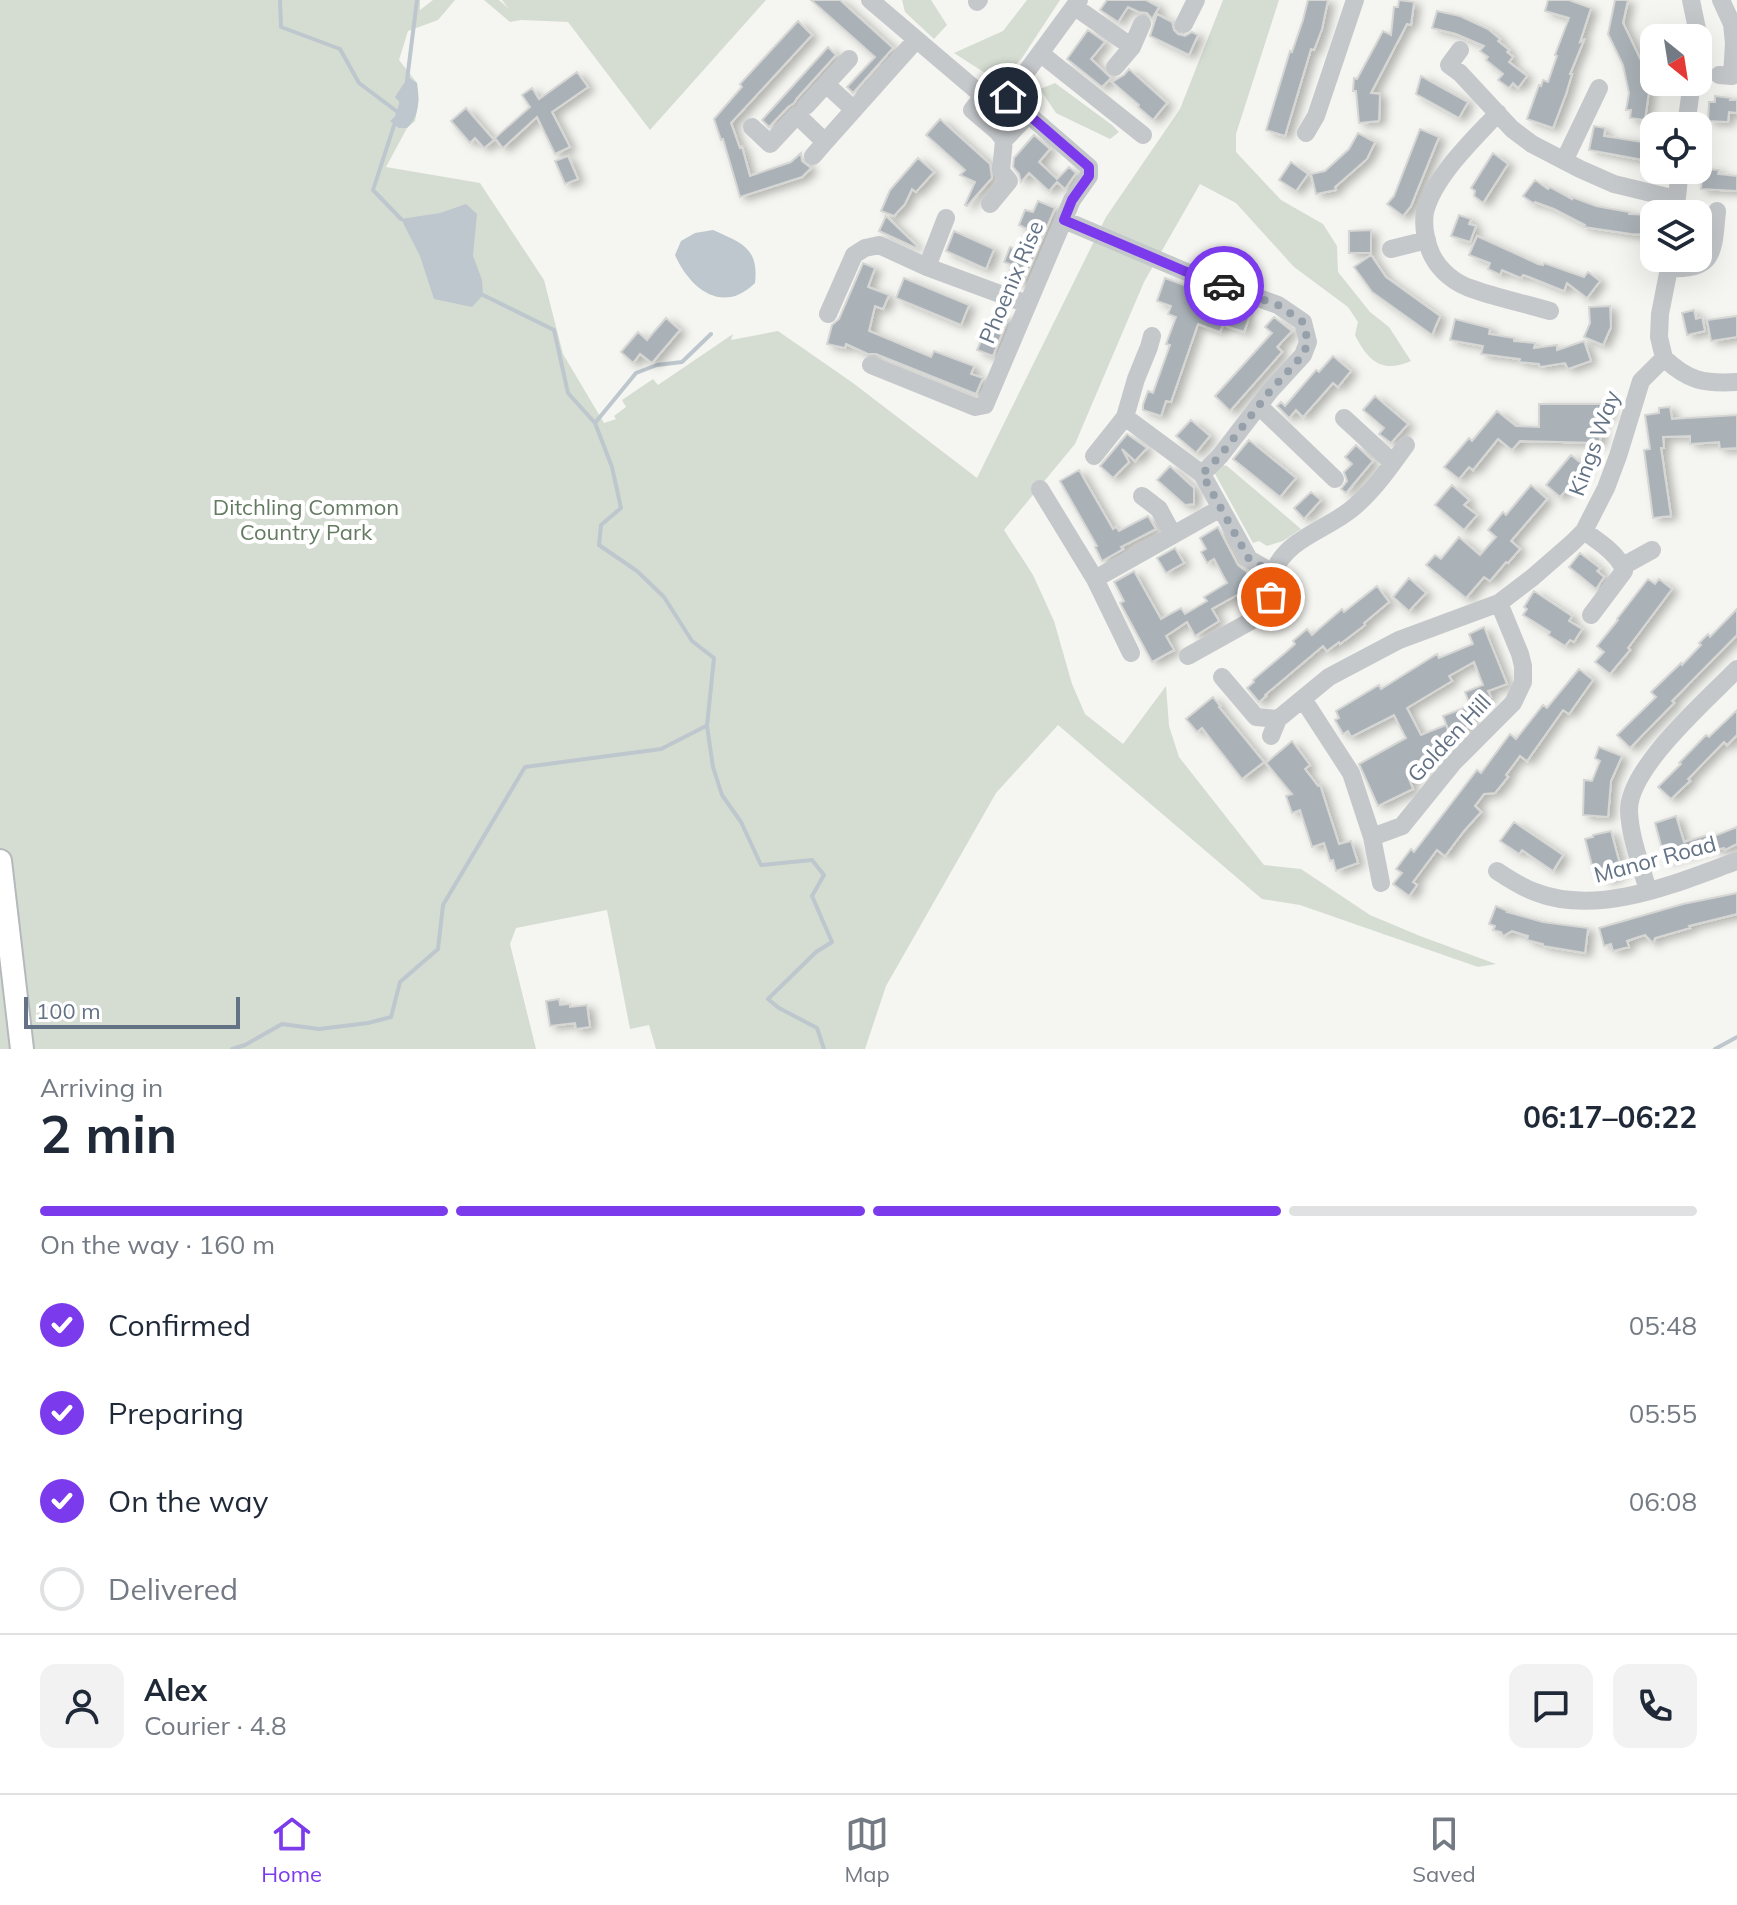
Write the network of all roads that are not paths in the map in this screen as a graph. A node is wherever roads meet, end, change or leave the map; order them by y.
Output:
1 (870, 0) edge
2 (1195, 0) edge
3 (1355, 0) edge
4 (1691, 0) edge
5 (1721, 0) edge
6 (1077, 4) edge
7 (1142, 24) dead end
8 (1184, 24) dead end
9 (1695, 24) edge
10 (1732, 24) junction
11 (1712, 30) edge
12 (916, 40) junction
13 (1132, 47) junction
14 (1460, 50) dead end
15 (1040, 53) junction
16 (849, 59) dead end
17 (1115, 67) dead end
18 (1719, 75) dead end
19 (826, 84) junction
20 (1599, 88) dead end
21 (983, 96) junction
22 (1008, 97) junction
23 (806, 106) dead end
24 (854, 110) junction
25 (1498, 113) junction
26 (1028, 115) junction
27 (752, 127) dead end
28 (1306, 133) dead end
29 (1143, 135) dead end
30 (1004, 140) junction
31 (1564, 161) junction
32 (1657, 200) edge
33 (990, 204) dead end
34 (1717, 211) dead end
35 (946, 218) dead end
36 (1064, 220) junction
37 (1427, 240) junction
38 (1391, 249) dead end
39 (1712, 250) edge
40 (927, 267) junction
41 (1669, 272) edge
42 (1027, 304) junction
43 (1550, 311) dead end
44 (828, 314) dead end
45 (1152, 336) dead end
46 (1664, 358) junction
47 (871, 365) dead end
48 (1737, 382) edge
49 (1259, 406) junction
50 (1125, 417) junction
51 (1344, 418) dead end
52 (1406, 445) dead end
53 (1094, 456) dead end
54 (1393, 463) junction
55 (1202, 474) junction
56 (1335, 479) dead end
57 (1040, 489) dead end
58 (1142, 496) dead end
59 (1221, 508) junction
60 (1584, 531) junction
61 (1173, 535) junction
62 (1652, 550) dead end
63 (1623, 566) junction
64 (1273, 573) junction
65 (1095, 579) junction
66 (1499, 603) junction
67 (1591, 615) dead end
68 (1131, 653) dead end
69 (1188, 656) dead end
70 (1737, 669) edge
71 (1222, 677) dead end
72 (1303, 699) junction
73 (1372, 837) junction
74 (0, 861) edge
75 (1737, 861) edge
76 (1497, 871) dead end
77 (1381, 883) dead end
78 (1648, 891) junction
79 (22, 1049) edge

1 - 12 street
2 - 8 street
3 - 28 street
4 - 9 street
5 - 10 street
6 - 13 street
6 - 15 street
7 - 13 street
10 - 11 street
10 - 18 street
12 - 21 street
12 - 24 street
13 - 17 street
14 - 25 street
15 - 22 street
15 - 29 street
16 - 19 street
19 - 23 street
19 - 24 street
20 - 31 street
21 - 22 street
21 - 30 street
22 - 26 street, Phoenix Rise
24 - 27 street
25 - 31 street
25 - 37 street
26 - 30 street
26 - 36 street, Phoenix Rise
30 - 33 street
31 - 32 street
34 - 39 street
35 - 40 street
36 - 42 street, Phoenix Rise
36 - 49 street
37 - 38 street
37 - 43 street
40 - 42 street
40 - 44 street
41 - 46 street
42 - 47 street, Phoenix Rise
45 - 50 street
46 - 48 street
46 - 60 street, Kings Way
49 - 55 street
49 - 56 street
50 - 53 street
50 - 55 street
51 - 54 street
52 - 54 street
54 - 64 street
55 - 59 street
57 - 65 street
58 - 61 street
59 - 61 street
59 - 64 street
60 - 63 street
60 - 66 street, Kings Way
61 - 65 street
62 - 63 street
63 - 67 street
64 - 69 street
65 - 68 street
66 - 72 street, Kings Way
66 - 73 street, Golden Hill
70 - 78 street
71 - 72 street, Kings Way
72 - 73 street
73 - 77 street
74 - 79 main road
75 - 78 street, Manor Road
76 - 78 street, Manor Road

